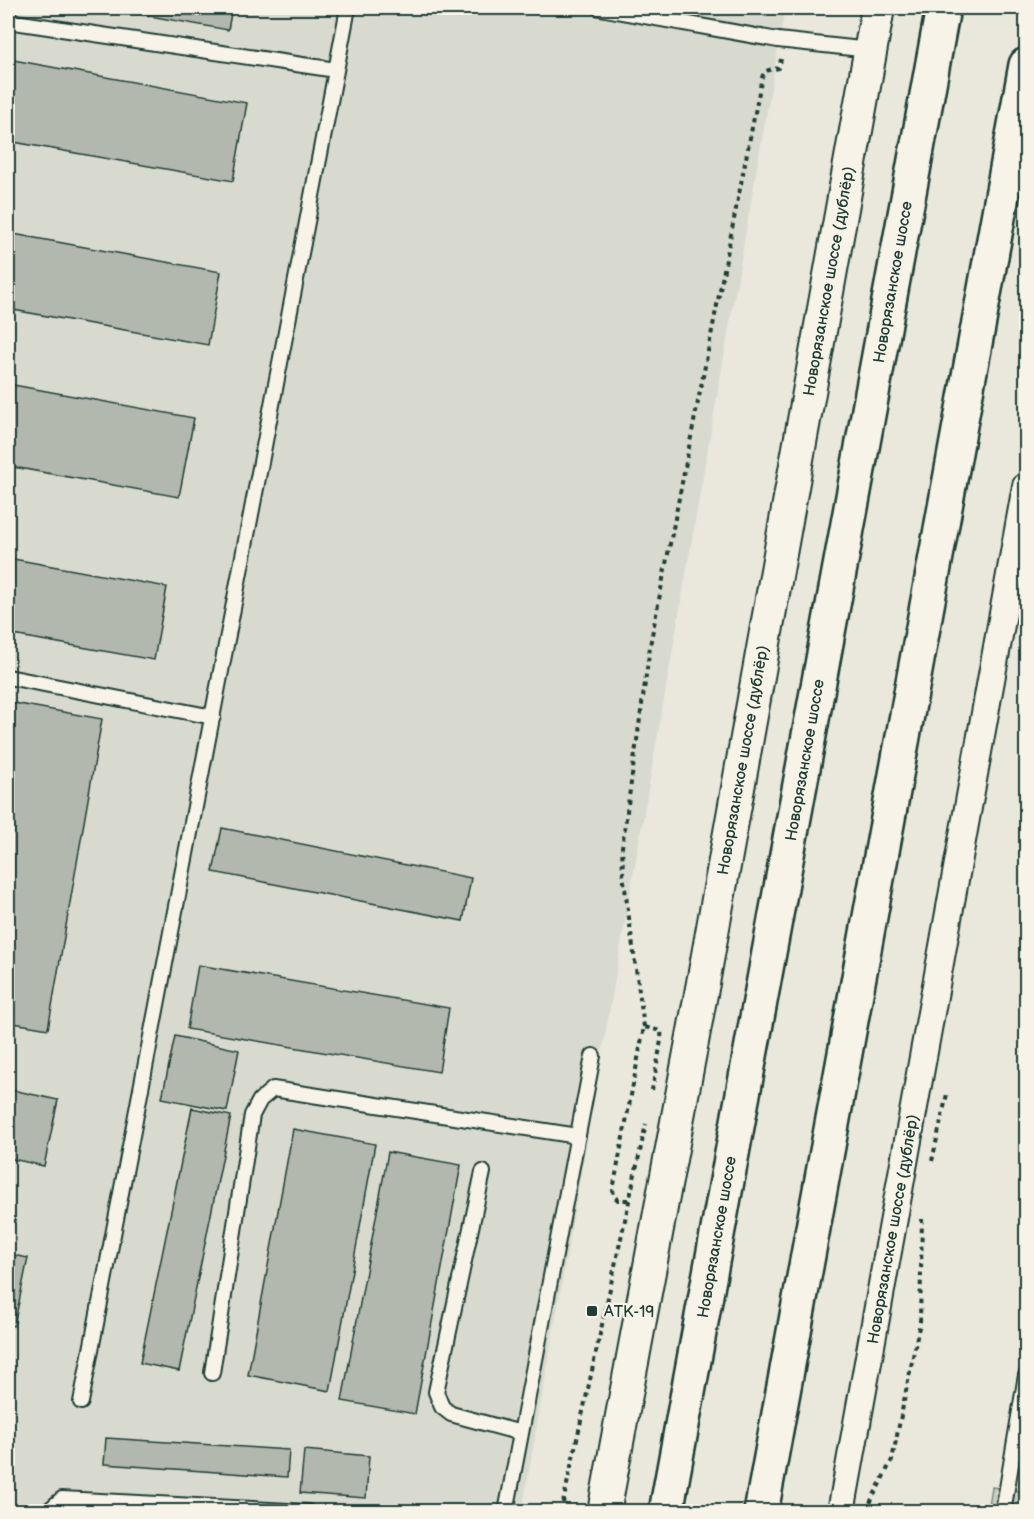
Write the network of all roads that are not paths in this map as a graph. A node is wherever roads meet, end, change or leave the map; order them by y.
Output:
1 (348, 8) edge
2 (600, 8) edge
3 (878, 8) edge
4 (943, 8) edge
5 (8, 21) edge
6 (870, 50) junction
7 (1026, 65) edge
8 (336, 70) junction
9 (1026, 486) edge
10 (8, 677) edge
11 (213, 717) junction
12 (593, 1056) dead end
13 (578, 1136) junction
14 (483, 1172) dead end
15 (212, 1373) dead end
16 (1026, 1376) edge
17 (81, 1402) dead end
18 (521, 1433) junction
19 (46, 1512) edge
20 (308, 1512) edge
21 (506, 1512) edge
22 (604, 1512) edge
23 (666, 1512) edge
24 (761, 1512) edge
25 (841, 1512) edge
26 (1003, 1512) edge

1 - 8 lane
2 - 6 lane
3 - 6 street, Новорязанское шоссе (дублёр)
4 - 23 highway, Новорязанское шоссе
5 - 8 lane
6 - 22 street, Новорязанское шоссе (дублёр)
7 - 24 highway
8 - 11 lane
9 - 25 street, Новорязанское шоссе (дублёр)
10 - 11 lane
11 - 17 lane
12 - 13 lane
13 - 15 lane
13 - 18 lane
14 - 18 lane
16 - 26 lane
18 - 21 lane
19 - 20 lane

